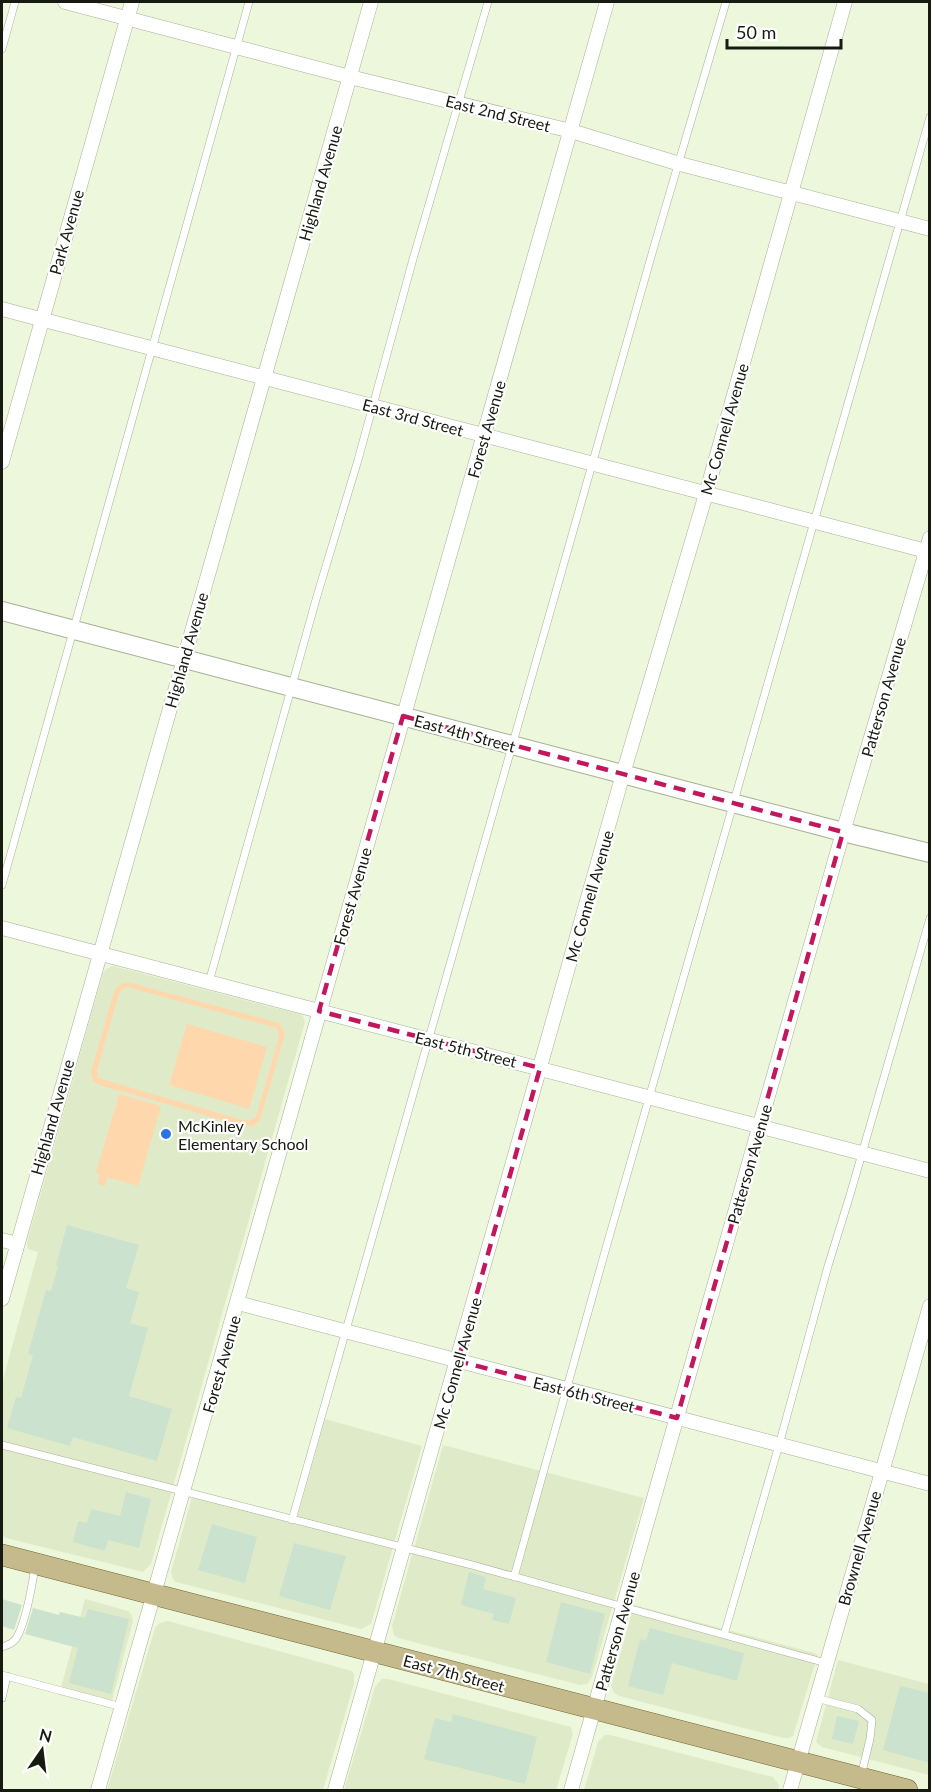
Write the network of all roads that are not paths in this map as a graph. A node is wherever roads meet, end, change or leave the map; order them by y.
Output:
1 (15, 2) edge
2 (65, 2) edge
3 (132, 2) edge
4 (249, 2) edge
5 (371, 2) edge
6 (488, 2) edge
7 (608, 2) edge
8 (726, 2) edge
9 (845, 2) edge
10 (128, 18) junction
11 (236, 47) junction
12 (2, 49) edge
13 (350, 77) junction
14 (459, 104) junction
15 (930, 117) edge
16 (571, 131) junction
17 (680, 164) junction
18 (789, 192) junction
19 (900, 221) junction
20 (930, 229) edge
21 (2, 309) edge
22 (42, 319) junction
23 (152, 349) junction
24 (264, 379) junction
25 (373, 407) junction
26 (484, 436) junction
27 (2, 462) edge
28 (592, 464) junction
29 (706, 494) junction
30 (813, 522) junction
31 (928, 547) edge
32 (2, 612) edge
33 (73, 630) junction
34 (183, 659) junction
35 (292, 688) junction
36 (403, 716) junction
37 (512, 745) junction
38 (623, 774) junction
39 (734, 803) junction
40 (843, 832) junction
41 (930, 853) edge
42 (2, 885) edge
43 (930, 918) edge
44 (2, 928) edge
45 (98, 953) junction
46 (209, 982) junction
47 (319, 1011) junction
48 (428, 1039) junction
49 (540, 1068) junction
50 (649, 1098) junction
51 (759, 1126) junction
52 (862, 1154) junction
53 (930, 1171) edge
54 (2, 1240) edge
55 (17, 1244) junction
56 (2, 1299) edge
57 (238, 1303) junction
58 (930, 1306) edge
59 (345, 1332) junction
60 (458, 1361) junction
61 (567, 1389) junction
62 (677, 1418) junction
63 (2, 1445) edge
64 (779, 1445) junction
65 (881, 1471) junction
66 (930, 1484) edge
67 (184, 1492) junction
68 (292, 1520) junction
69 (405, 1548) junction
70 (2, 1556) edge
71 (35, 1564) junction
72 (514, 1577) junction
73 (154, 1596) junction
74 (623, 1608) junction
75 (724, 1635) junction
76 (2, 1647) edge
77 (375, 1652) junction
78 (826, 1663) junction
79 (4, 1675) edge
80 (2, 1698) edge
81 (816, 1698) junction
82 (122, 1707) junction
83 (595, 1710) junction
84 (799, 1762) junction
85 (870, 1784) edge
86 (98, 1791) edge
87 (335, 1791) edge
88 (571, 1791) edge
89 (790, 1791) edge
90 (907, 1791) edge

1 - 12 lane
2 - 10 street, East 2nd Street
3 - 10 street, Park Avenue
4 - 11 lane
5 - 13 street, Highland Avenue
6 - 14 lane
7 - 16 street, Forest Avenue
8 - 17 lane
9 - 18 street, Mc Connell Avenue
10 - 11 street, East 2nd Street
10 - 22 street, Park Avenue
11 - 13 street, East 2nd Street
11 - 23 lane
13 - 14 street, East 2nd Street
13 - 24 street, Highland Avenue
14 - 16 street, East 2nd Street
14 - 25 lane
15 - 19 lane
16 - 17 street, East 2nd Street
16 - 26 street, Forest Avenue
17 - 18 street, East 2nd Street
17 - 28 lane
18 - 19 street, East 2nd Street
18 - 29 street, Mc Connell Avenue
19 - 20 street, East 2nd Street
19 - 30 lane
21 - 22 street, East 3rd Street
22 - 23 street, East 3rd Street
22 - 27 street, Park Avenue
23 - 24 street, East 3rd Street
23 - 33 lane
24 - 25 street, East 3rd Street
24 - 34 street, Highland Avenue
25 - 26 street, East 3rd Street
25 - 35 lane
26 - 28 street, East 3rd Street
26 - 36 street, Forest Avenue
28 - 29 street, East 3rd Street
28 - 37 lane
29 - 30 street, East 3rd Street
29 - 38 street, Mc Connell Avenue
30 - 31 street, East 3rd Street
30 - 39 lane
31 - 40 street, Patterson Avenue
32 - 33 street, East 4th Street
33 - 34 street, East 4th Street
33 - 42 lane
34 - 35 street, East 4th Street
34 - 45 street, Highland Avenue
35 - 36 street, East 4th Street
35 - 46 lane
36 - 37 street, East 4th Street
36 - 47 street, Forest Avenue
37 - 38 street, East 4th Street
37 - 48 lane
38 - 39 street, East 4th Street
38 - 49 street, Mc Connell Avenue
39 - 40 street, East 4th Street
39 - 50 lane
40 - 41 street, East 4th Street
40 - 51 street, Patterson Avenue
43 - 52 lane
44 - 45 street, East 5th Street
45 - 46 street, East 5th Street
45 - 55 street, Highland Avenue
46 - 47 street, East 5th Street
47 - 48 street, East 5th Street
47 - 57 street, Forest Avenue
48 - 49 street, East 5th Street
48 - 59 lane
49 - 50 street, East 5th Street
49 - 60 street, Mc Connell Avenue
50 - 51 street, East 5th Street
50 - 61 lane
51 - 52 street, East 5th Street
51 - 62 street, Patterson Avenue
52 - 53 street, East 5th Street
52 - 64 lane
54 - 55 street
55 - 56 street, Highland Avenue
57 - 59 street, East 6th Street
57 - 67 street, Forest Avenue
58 - 65 street, Brownell Avenue
59 - 60 street, East 6th Street
59 - 68 lane
60 - 61 street, East 6th Street
60 - 69 street, Mc Connell Avenue
61 - 62 street, East 6th Street
61 - 72 lane
62 - 64 street, East 6th Street
62 - 74 street, Patterson Avenue
63 - 67 lane
64 - 65 street, East 6th Street
64 - 75 lane
65 - 66 street, East 6th Street
65 - 78 street, Brownell Avenue
67 - 68 lane
67 - 73 street, Forest Avenue
68 - 69 lane
69 - 72 lane
69 - 77 street, Mc Connell Avenue
70 - 71 main road, East 7th Street
71 - 73 main road, East 7th Street
71 - 76 lane
72 - 74 lane
73 - 77 main road, East 7th Street
73 - 82 street, Forest Avenue
74 - 75 lane
74 - 83 street, Patterson Avenue
75 - 78 lane
77 - 83 main road, East 7th Street
77 - 87 street, Mc Connell Avenue
78 - 81 street, Brownell Avenue
79 - 80 lane
79 - 82 lane
81 - 84 street, Brownell Avenue
81 - 85 lane
82 - 86 street, Forest Avenue
83 - 84 main road, East 7th Street
83 - 88 street, Patterson Avenue
84 - 85 main road, East 7th Street
84 - 89 street, Brownell Avenue
85 - 90 main road, East 7th Street

